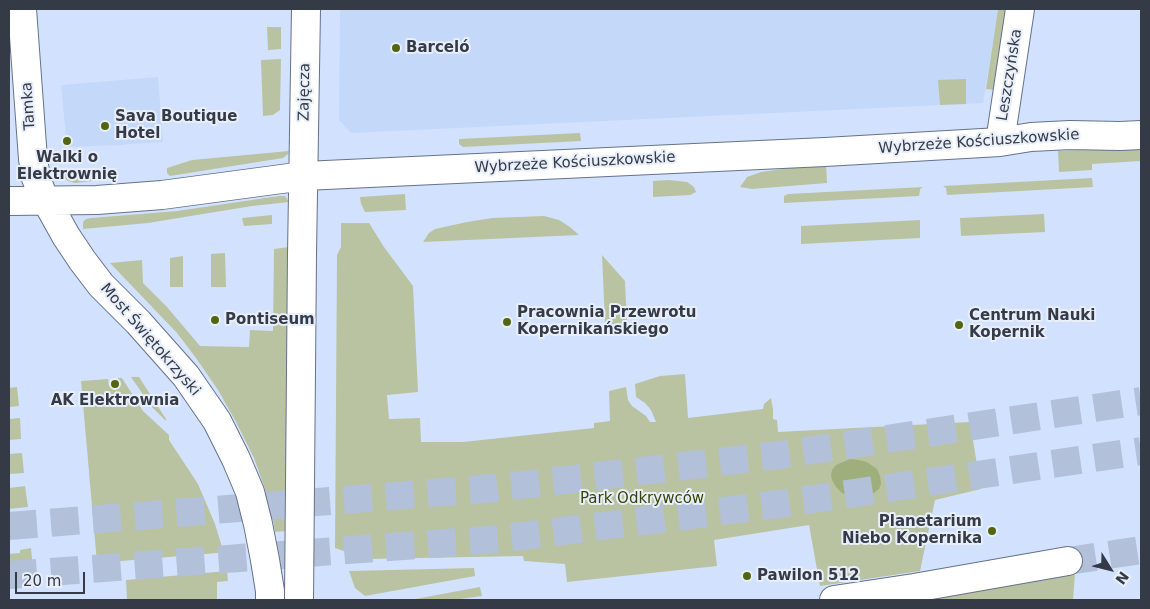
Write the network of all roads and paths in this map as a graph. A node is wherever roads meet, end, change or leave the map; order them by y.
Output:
1 (22, 9) edge
2 (306, 9) edge
3 (1020, 9) edge
4 (1141, 135) edge
5 (1000, 142) junction
6 (304, 176) junction
7 (9, 201) edge
8 (46, 201) junction
9 (1068, 561) tunnel mouth
10 (299, 595) edge
11 (270, 596) edge
12 (834, 600) edge

1 - 8 street, Tamka
2 - 6 street, Zajęcza
3 - 5 street, Leszczyńska
4 - 5 street, Wybrzeże Kościuszkowskie
5 - 6 street, Wybrzeże Kościuszkowskie
6 - 8 street, Wybrzeże Kościuszkowskie
6 - 10 street
7 - 8 street, Wybrzeże Kościuszkowskie
8 - 11 street, Most Świętokrzyski
9 - 12 street

